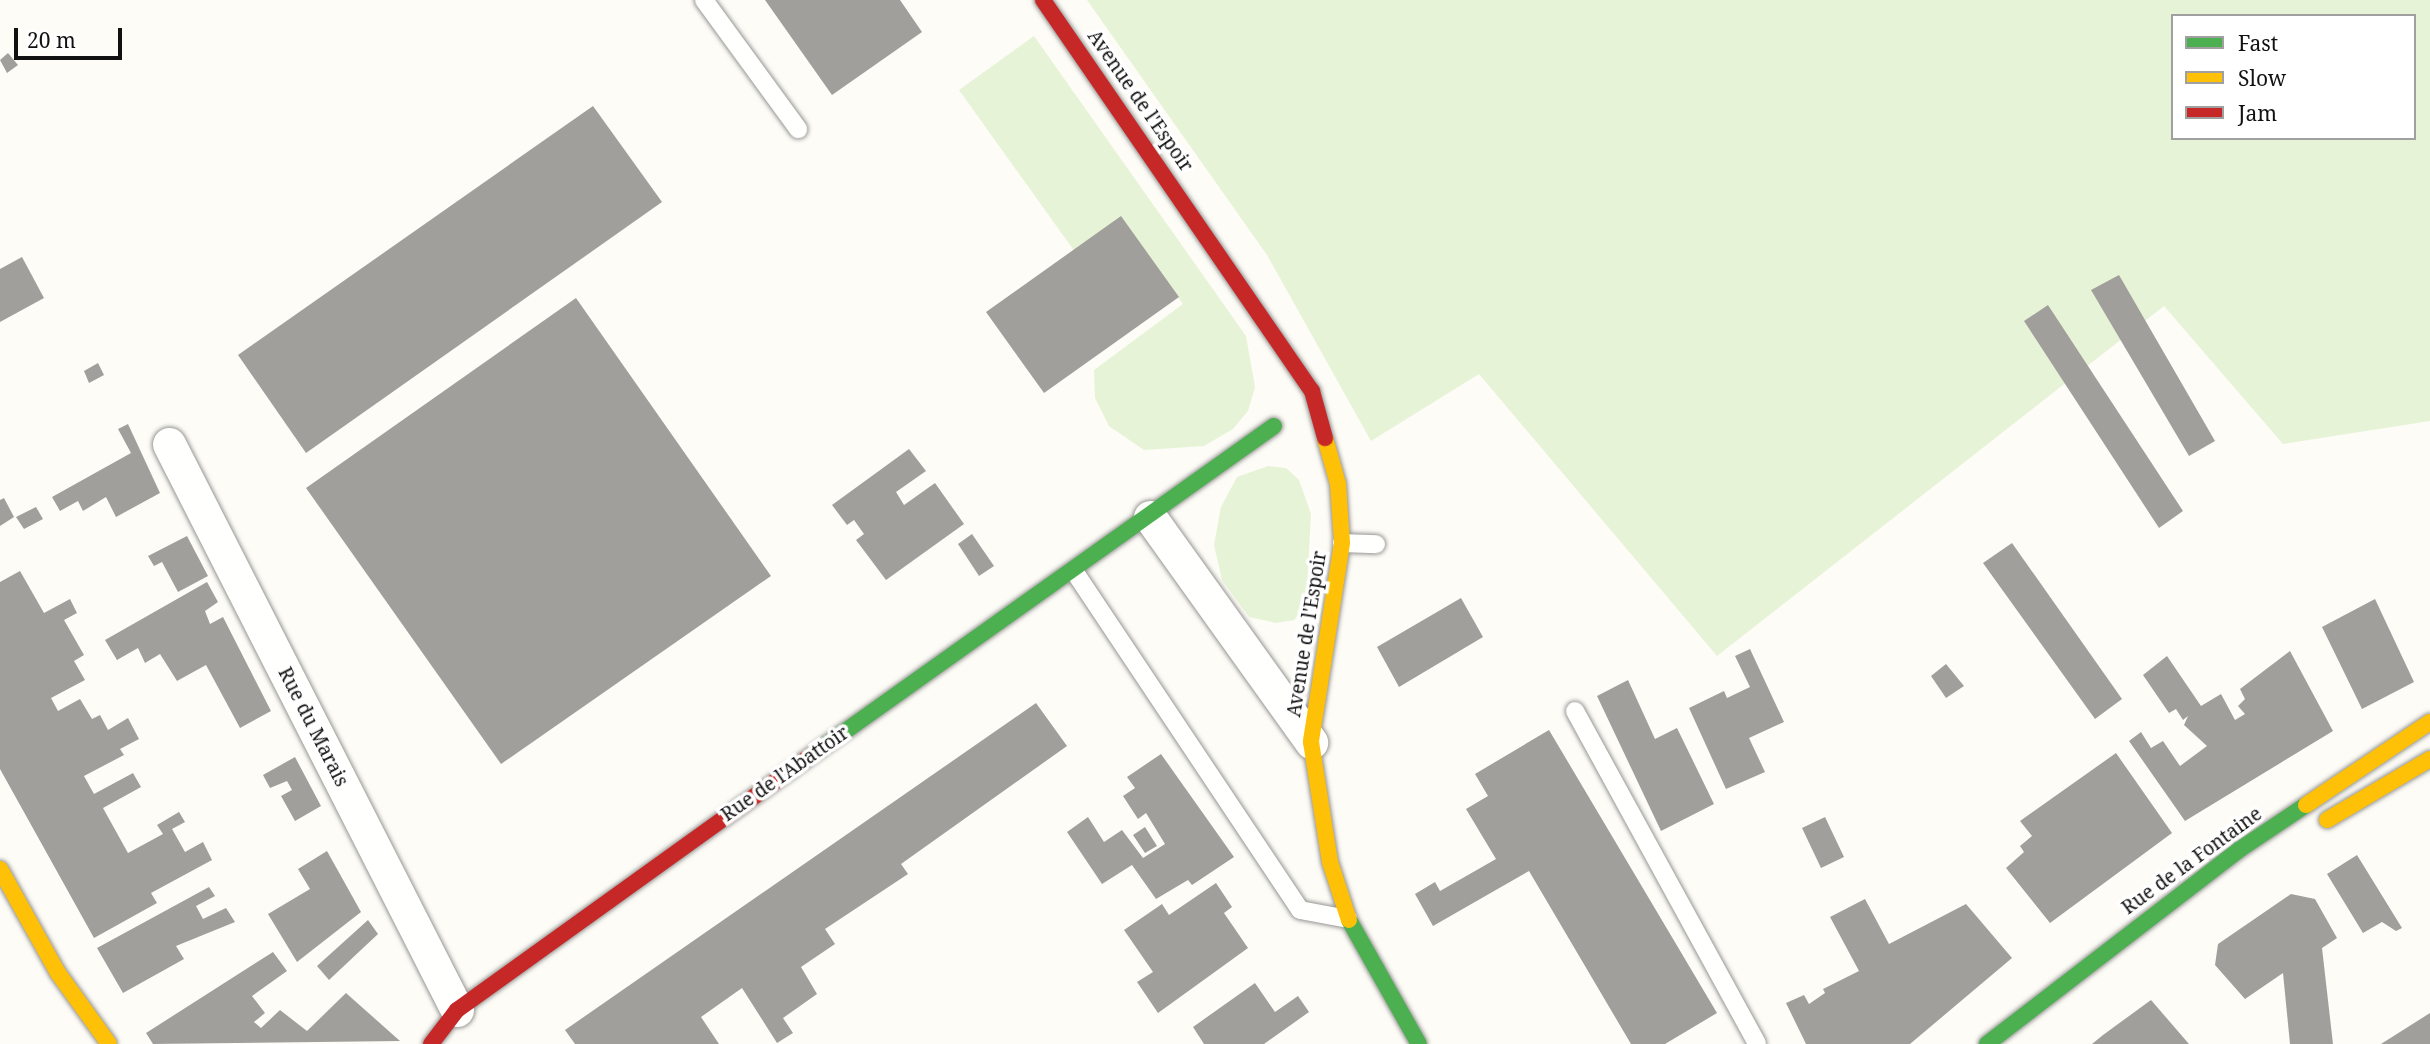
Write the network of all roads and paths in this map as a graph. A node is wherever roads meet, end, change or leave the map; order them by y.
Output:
1 (704, 0) edge
2 (1043, 0) edge
3 (798, 129) dead end
4 (1274, 426) dead end
5 (169, 444) dead end
6 (1150, 517) junction
7 (1342, 543) junction
8 (1376, 544) dead end
9 (1074, 571) junction
10 (1575, 711) dead end
11 (2430, 722) edge
12 (1311, 742) junction
13 (2430, 759) edge
14 (2313, 829) dead end
15 (0, 869) edge
16 (1348, 919) junction
17 (58, 973) junction
18 (457, 1010) junction
19 (78, 1032) dead end
20 (109, 1044) edge
21 (431, 1044) edge
22 (1419, 1044) edge
23 (1757, 1044) edge
24 (1987, 1044) edge

1 - 3 lane
2 - 7 street, Avenue de l'Espoir
4 - 6 street, Rue de l'Abattoir
5 - 18 street, Rue du Marais
6 - 9 street, Rue de l'Abattoir
6 - 12 street
7 - 8 lane
7 - 12 street, Avenue de l'Espoir
9 - 16 lane
9 - 18 street, Rue de l'Abattoir
10 - 23 lane
11 - 24 street, Rue de la Fontaine
12 - 16 street, Avenue de l'Espoir
13 - 14 street
15 - 17 street
16 - 22 street, Avenue de l'Espoir
17 - 19 street
17 - 20 street
18 - 21 street, Rue de l'Abattoir

